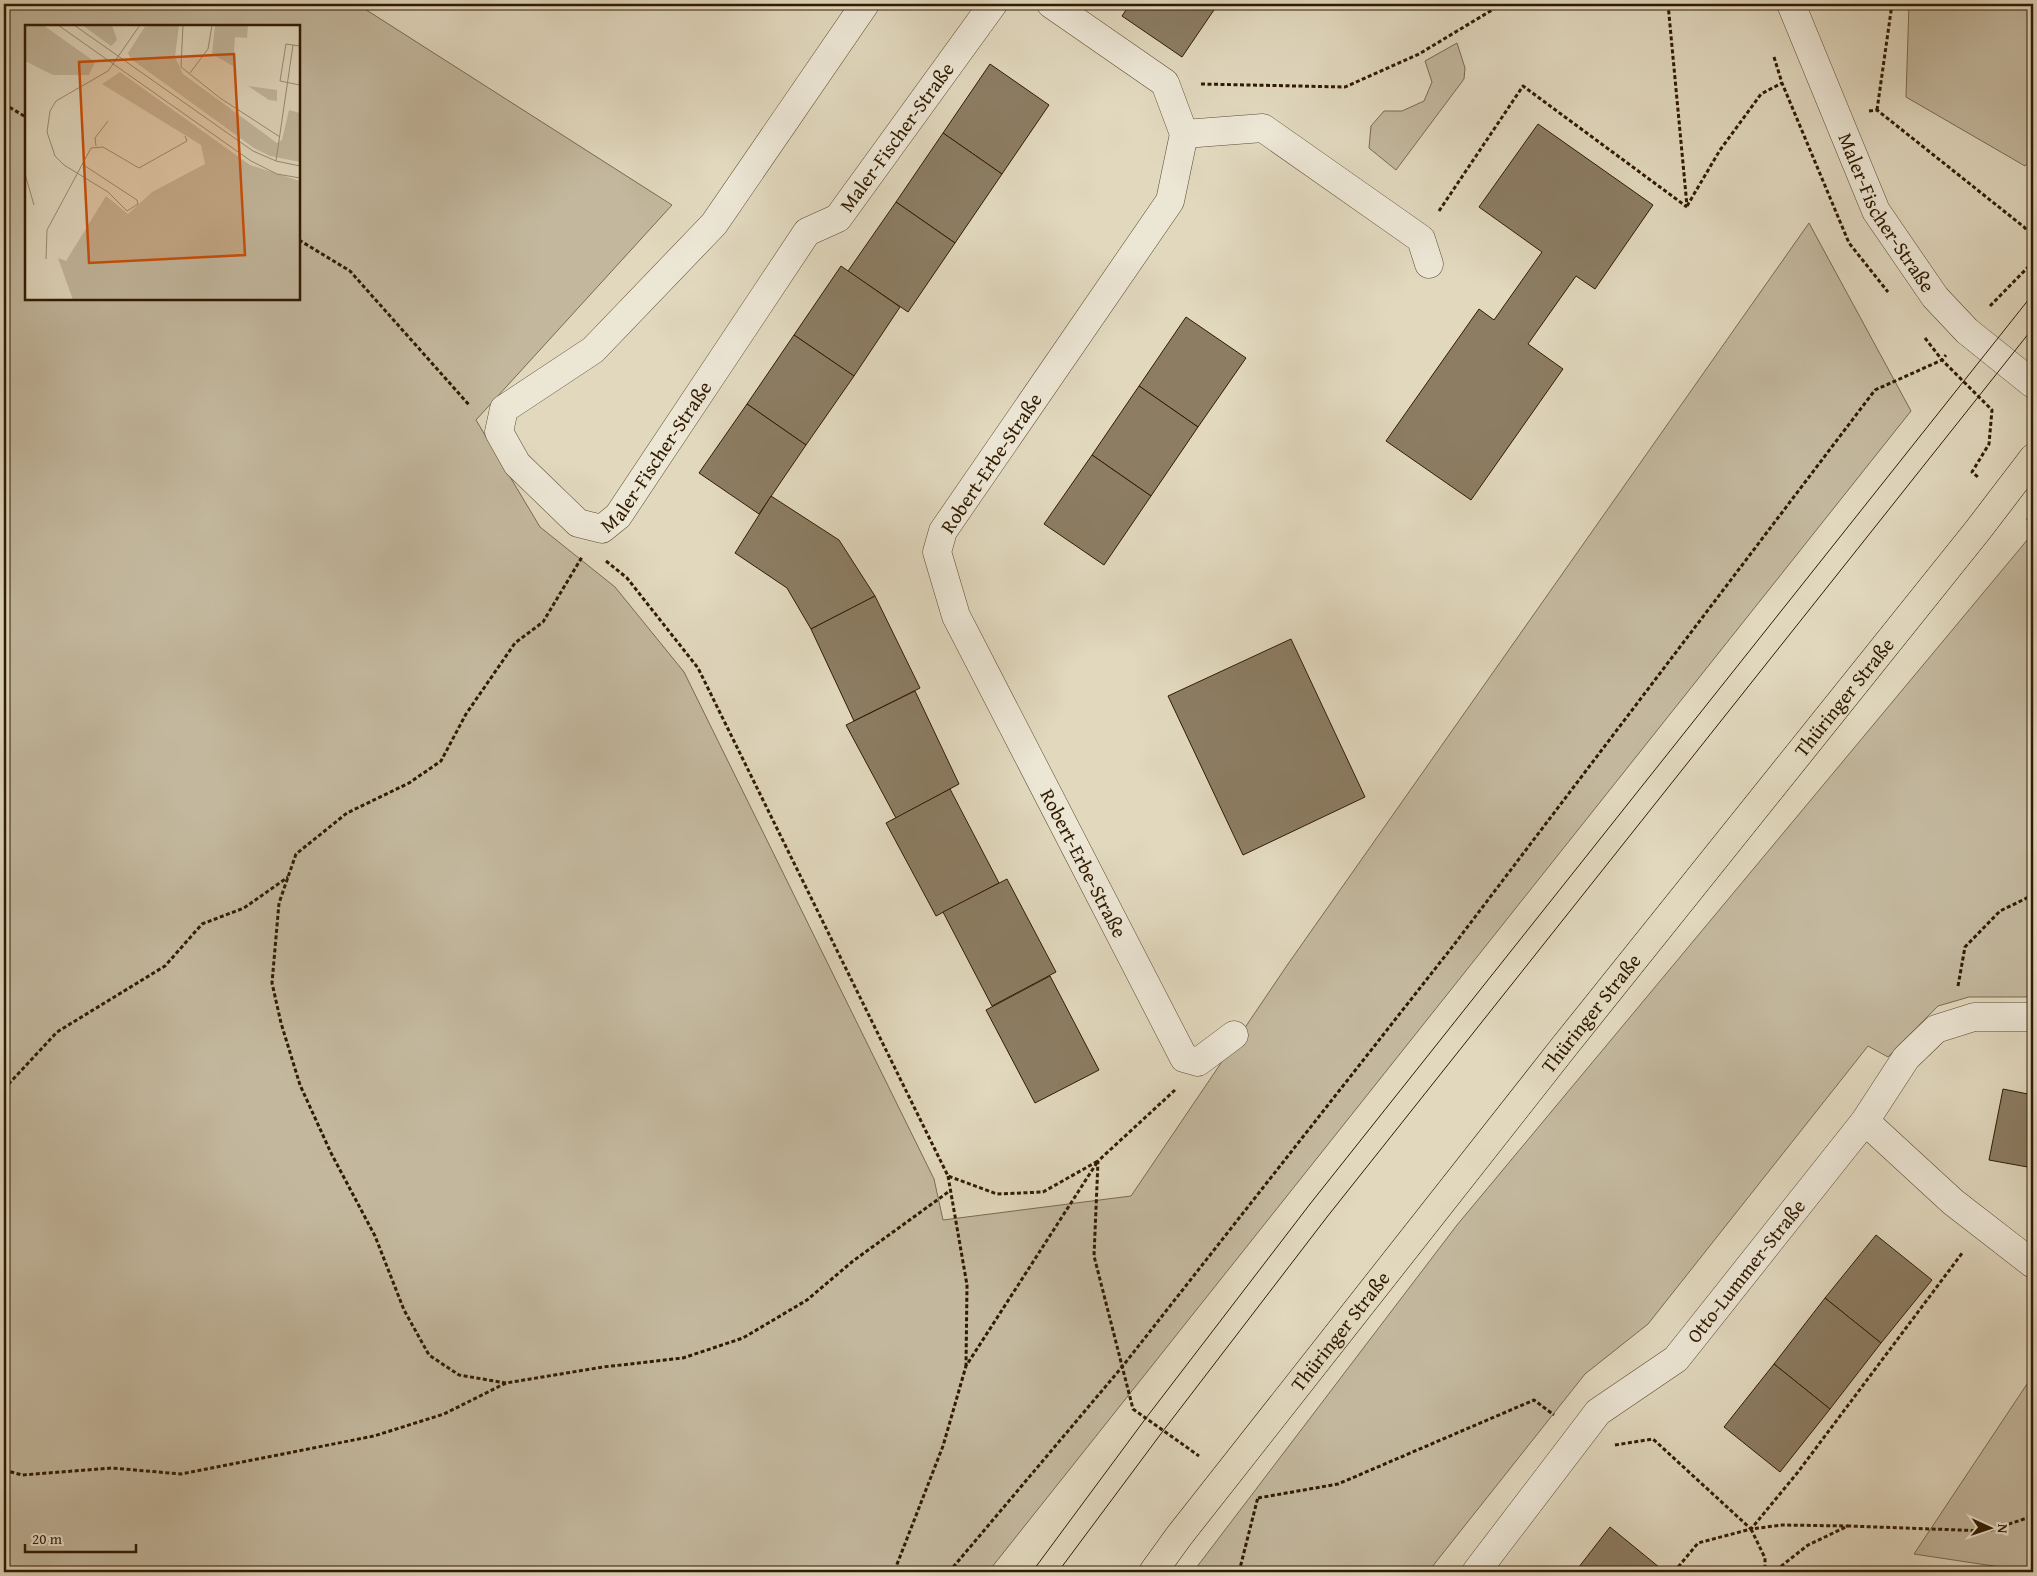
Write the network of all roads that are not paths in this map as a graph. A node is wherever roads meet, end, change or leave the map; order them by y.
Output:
1 (865, 4) edge
2 (993, 4) edge
3 (1051, 4) edge
4 (1791, 4) edge
5 (1184, 134) junction
6 (1425, 251) road end
7 (2033, 384) edge
8 (2033, 458) edge
9 (2033, 1017) edge
10 (1234, 1035) dead end
11 (1865, 1121) junction
12 (2033, 1264) edge
13 (1153, 1572) edge
14 (1476, 1572) edge

1 - 2 street, Maler-Fischer-Straße
3 - 5 street
4 - 7 street, Maler-Fischer-Straße
5 - 6 street
5 - 10 street, Robert-Erbe-Straße
8 - 13 main road, Thüringer Straße
9 - 11 street, Otto-Lummer-Straße
11 - 12 street
11 - 14 street, Otto-Lummer-Straße

